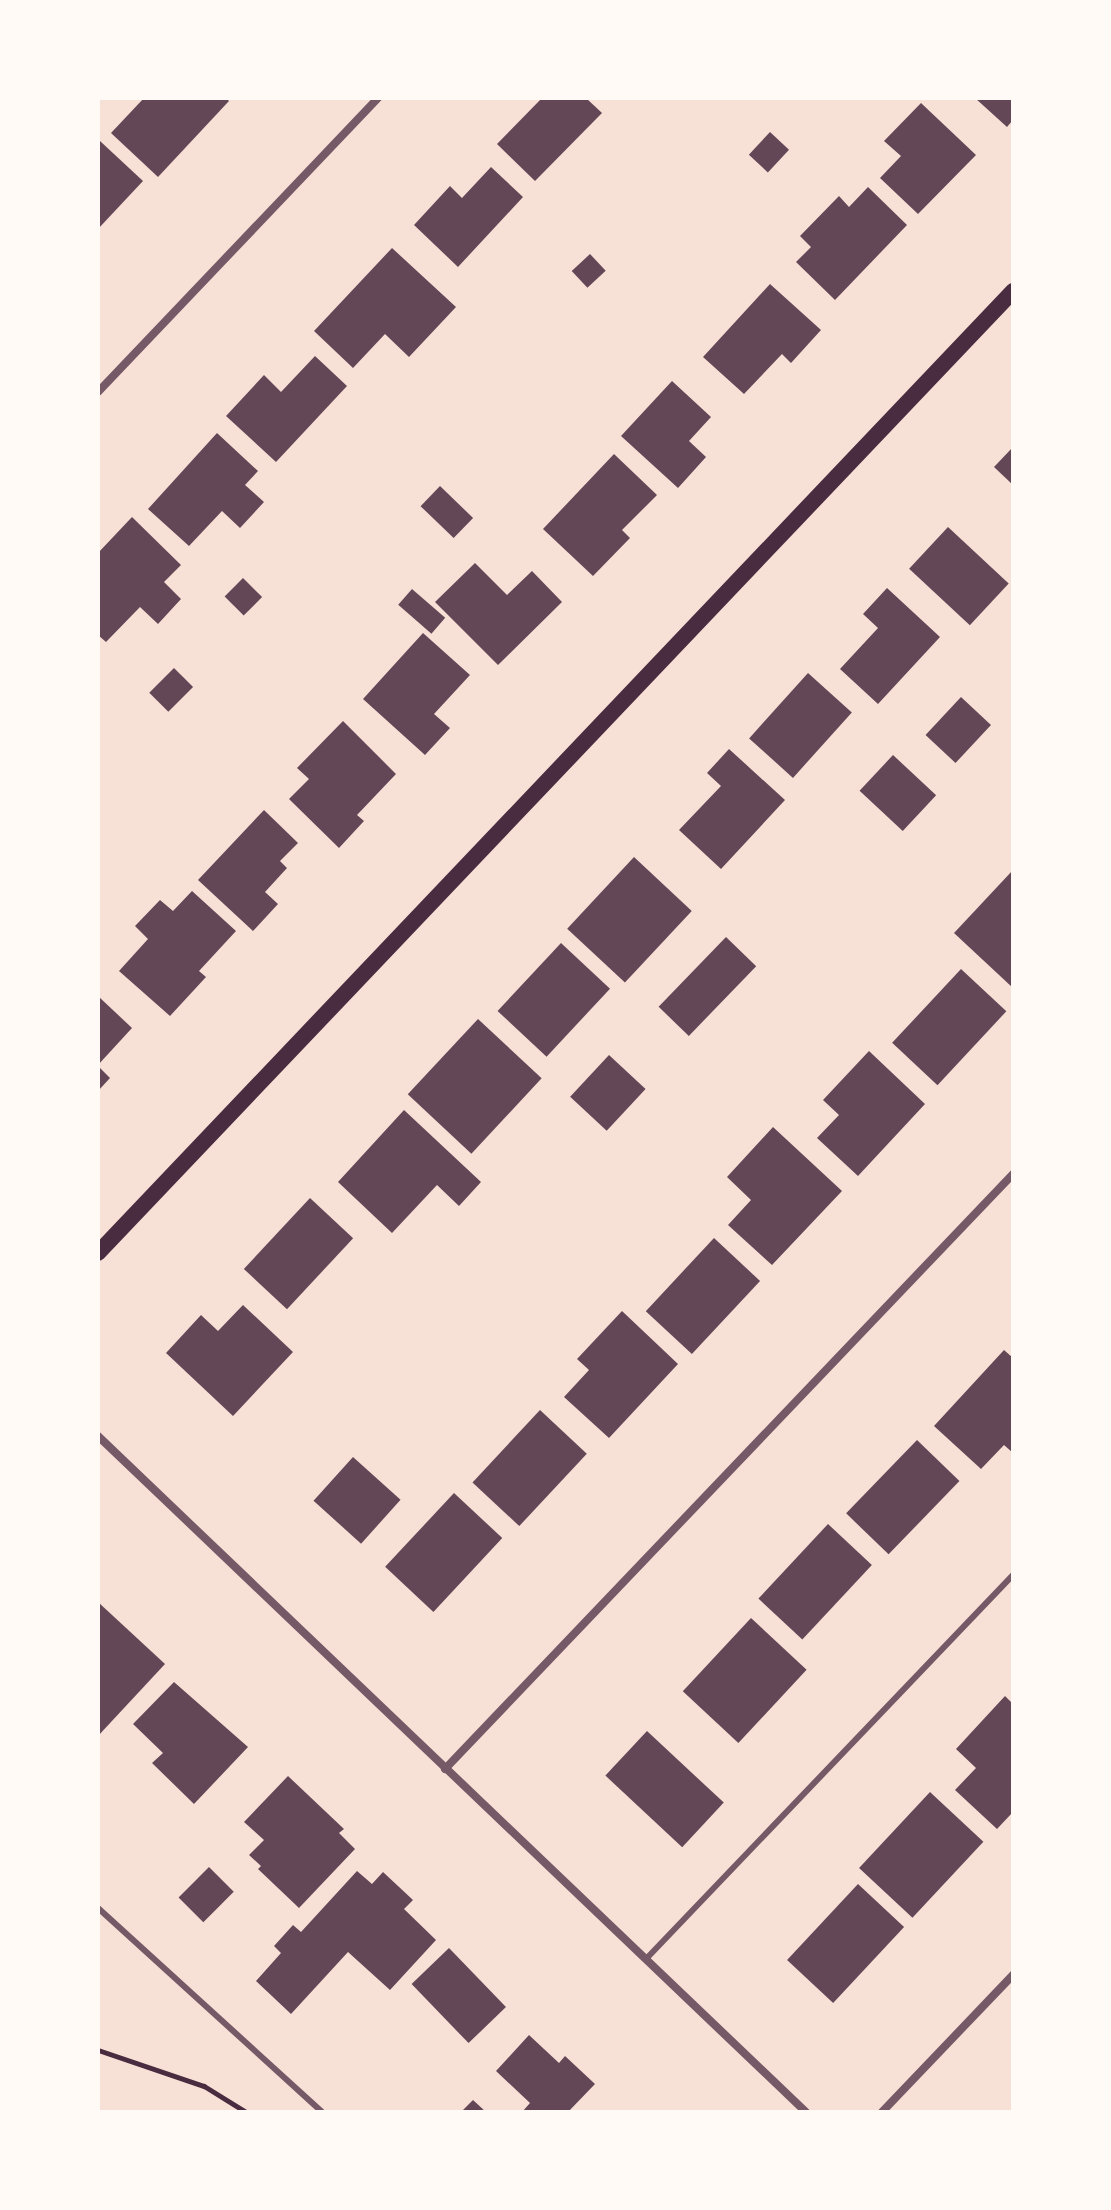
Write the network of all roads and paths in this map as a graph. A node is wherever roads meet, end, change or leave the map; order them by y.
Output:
1 (378, 98) edge
2 (1013, 291) edge
3 (98, 392) edge
4 (1013, 1174) edge
5 (98, 1253) edge
6 (98, 1436) edge
7 (1013, 1575) edge
8 (445, 1769) junction
9 (98, 1908) edge
10 (646, 1959) junction
11 (1013, 1975) edge
12 (98, 2050) edge
13 (246, 2112) edge
14 (322, 2112) edge
15 (806, 2112) edge
16 (882, 2112) edge

1 - 3 street
2 - 5 main road
4 - 8 street
6 - 8 street
7 - 10 lane
8 - 10 street
9 - 14 lane
10 - 15 street
11 - 16 street
12 - 13 path

